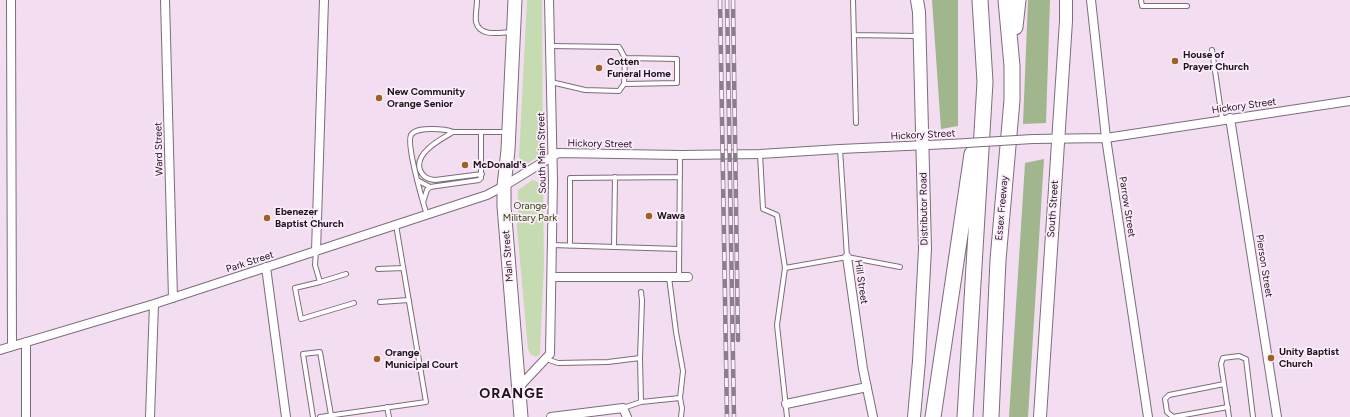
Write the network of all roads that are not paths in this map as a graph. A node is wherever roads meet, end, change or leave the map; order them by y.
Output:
1 (11, 0) edge
2 (165, 0) edge
3 (324, 0) edge
4 (477, 0) edge
5 (515, 0) edge
6 (549, 0) edge
7 (853, 0) edge
8 (917, 0) edge
9 (980, 0) edge
10 (1006, 0) edge
11 (1018, 0) edge
12 (1066, 0) edge
13 (1090, 0) edge
14 (1142, 0) edge
15 (1187, 6) dead end
16 (514, 32) junction
17 (854, 35) junction
18 (920, 36) junction
19 (550, 46) junction
20 (1212, 50) dead end
21 (625, 58) junction
22 (1012, 66) junction
23 (550, 82) junction
24 (985, 82) junction
25 (624, 84) junction
26 (1350, 102) edge
27 (1226, 119) junction
28 (856, 123) dead end
29 (453, 132) junction
30 (481, 132) junction
31 (509, 132) junction
32 (1057, 138) junction
33 (1106, 138) junction
34 (922, 145) junction
35 (840, 149) junction
36 (760, 154) junction
37 (680, 155) junction
38 (552, 156) junction
39 (482, 174) junction
40 (615, 177) junction
41 (680, 177) junction
42 (418, 180) junction
43 (504, 186) junction
44 (430, 187) junction
45 (423, 202) junction
46 (427, 215) junction
47 (396, 225) junction
48 (552, 245) junction
49 (570, 246) junction
50 (614, 247) junction
51 (679, 249) junction
52 (316, 251) junction
53 (847, 257) junction
54 (266, 267) junction
55 (900, 267) dead end
56 (403, 268) junction
57 (785, 268) junction
58 (378, 269) dead end
59 (346, 274) dead end
60 (552, 277) junction
61 (669, 277) junction
62 (679, 277) junction
63 (688, 277) dead end
64 (320, 282) junction
65 (641, 292) dead end
66 (173, 298) junction
67 (409, 300) junction
68 (380, 302) dead end
69 (354, 303) dead end
70 (154, 304) junction
71 (26, 342) junction
72 (12, 346) junction
73 (0, 350) edge
74 (640, 358) junction
75 (545, 359) junction
76 (1224, 384) junction
77 (867, 388) junction
78 (518, 389) junction
79 (1041, 392) junction
80 (680, 398) junction
81 (641, 402) junction
82 (786, 404) junction
83 (387, 407) junction
84 (1228, 407) junction
85 (623, 408) junction
86 (331, 415) junction
87 (26, 417) edge
88 (150, 417) edge
89 (286, 417) edge
90 (313, 417) edge
91 (320, 417) edge
92 (389, 417) edge
93 (521, 417) edge
94 (551, 417) edge
95 (627, 417) edge
96 (681, 417) edge
97 (787, 417) edge
98 (873, 417) edge
99 (914, 417) edge
100 (933, 417) edge
101 (965, 417) edge
102 (991, 417) edge
103 (1040, 417) edge
104 (1047, 417) edge
105 (1148, 417) edge
106 (1229, 417) edge
107 (1253, 417) edge
108 (1277, 417) edge

1 - 72 street
2 - 66 street, Ward Street
3 - 52 street
4 - 16 lane
5 - 16 main road, Main Street
6 - 19 street, South Main Street
7 - 17 lane
8 - 18 main road, Distributor Road
9 - 24 highway
10 - 22 highway, Essex Freeway
11 - 22 highway
12 - 32 main road, South Street
13 - 33 street, Parrow Street
14 - 15 lane
16 - 31 main road, Main Street
17 - 18 lane
17 - 28 lane
18 - 34 main road, Distributor Road
19 - 21 lane
19 - 23 street, South Main Street
20 - 27 lane
21 - 25 lane
21 - 25 lane
22 - 102 highway, Essex Freeway
23 - 25 lane
23 - 38 street, South Main Street
24 - 100 highway
24 - 101 highway
26 - 27 street, Hickory Street
27 - 33 street, Hickory Street
27 - 108 street, Pierson Street
29 - 30 lane
29 - 39 lane
29 - 42 lane
30 - 31 lane
30 - 39 lane
31 - 43 main road, Main Street
32 - 33 street, Hickory Street
32 - 34 street, Hickory Street, bridge
32 - 79 main road, South Street
33 - 105 street, Parrow Street
34 - 35 street, Hickory Street
34 - 99 main road, Distributor Road
35 - 36 street, Hickory Street
35 - 53 lane, Hill Street
36 - 37 street, Hickory Street
36 - 57 lane
37 - 38 street, Hickory Street
37 - 41 lane
38 - 43 street, Hickory Street
38 - 48 street, South Main Street
39 - 44 lane
40 - 41 lane
40 - 49 lane
40 - 50 lane
41 - 51 lane
42 - 44 lane
42 - 45 lane
43 - 46 street, Park Street
43 - 78 main road, Main Street
44 - 45 lane
45 - 46 lane
46 - 47 street, Park Street
47 - 52 street, Park Street
47 - 56 lane
48 - 49 lane
48 - 60 street, South Main Street
49 - 50 lane
50 - 51 lane
51 - 62 lane
52 - 54 street, Park Street
52 - 64 lane
53 - 55 lane
53 - 57 lane
53 - 77 street, Hill Street
54 - 66 street, Park Street
54 - 89 street
56 - 58 lane
56 - 67 lane
57 - 82 lane
59 - 64 lane
60 - 61 street
60 - 75 street, South Main Street
61 - 62 street
61 - 80 lane
62 - 63 street
64 - 69 lane
65 - 74 lane
66 - 70 street, Park Street
67 - 68 lane
67 - 83 lane
70 - 71 street, Park Street
70 - 88 street
71 - 72 street, Park Street
71 - 87 street
72 - 73 street, Park Street
74 - 75 lane
74 - 81 lane
75 - 78 street, South Main Street
76 - 84 lane
76 - 84 lane
76 - 107 lane
77 - 82 street
77 - 98 street, Hill Street
78 - 93 main road, Main Street
79 - 103 main road
79 - 104 street, South Street
80 - 81 lane
80 - 96 lane
81 - 85 lane
82 - 97 lane
83 - 86 lane
83 - 92 lane
84 - 106 lane
85 - 94 street
85 - 95 street
86 - 90 lane
86 - 91 lane

